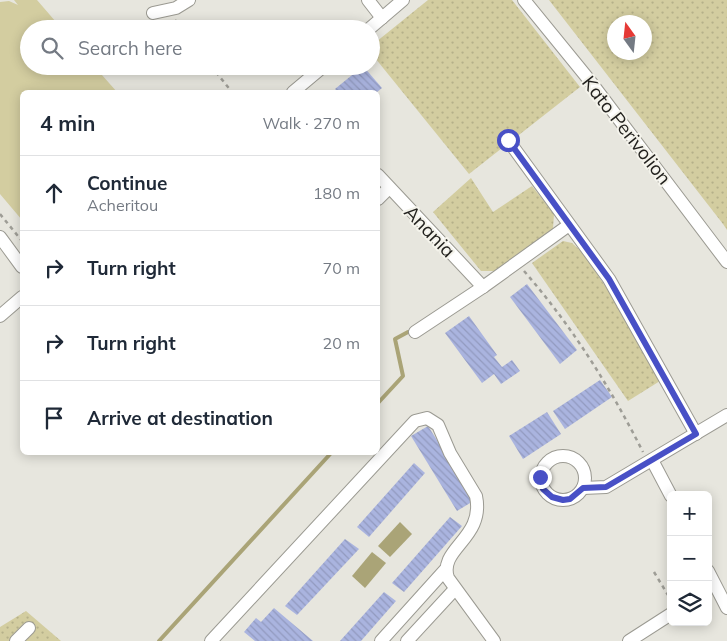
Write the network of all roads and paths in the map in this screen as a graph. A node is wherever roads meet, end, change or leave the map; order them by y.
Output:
1 (189, 0) edge
2 (368, 0) edge
3 (403, 0) edge
4 (524, 0) edge
5 (154, 13) dead end
6 (382, 18) junction
7 (380, 20) edge
8 (218, 75) edge
9 (315, 75) edge
10 (230, 90) edge
11 (300, 90) edge
12 (508, 140) dead end
13 (380, 177) edge
14 (389, 188) junction
15 (380, 197) edge
16 (0, 214) edge
17 (569, 225) junction
18 (0, 237) edge
19 (20, 238) edge
20 (727, 262) edge
21 (517, 263) junction
22 (20, 264) edge
23 (483, 287) junction
24 (20, 299) edge
25 (0, 316) edge
26 (415, 332) dead end
27 (727, 415) edge
28 (696, 434) junction
29 (650, 461) junction
30 (583, 488) dead end
31 (668, 491) edge
32 (445, 570) junction
33 (654, 572) dead end
34 (455, 589) junction
35 (713, 592) edge
36 (667, 593) edge
37 (727, 608) edge
38 (667, 617) edge
39 (29, 628) dead end
40 (16, 641) edge
41 (211, 641) edge
42 (381, 641) edge
43 (407, 641) edge
44 (494, 641) edge
45 (630, 641) edge

1 - 5 street
2 - 6 street
3 - 6 street
4 - 20 street, Kato Perivolion
6 - 7 street
8 - 10 path
9 - 11 street
12 - 17 street
13 - 14 street, Anania
14 - 15 street
14 - 23 street, Anania
16 - 19 path
17 - 21 street
17 - 28 street
18 - 22 street
21 - 23 street
21 - 29 path
23 - 26 street
24 - 25 street
27 - 28 street
28 - 29 street
29 - 30 street
29 - 31 street
32 - 34 street
32 - 41 street
32 - 42 street
33 - 36 path
34 - 43 street
34 - 44 street
35 - 37 street
38 - 45 street
39 - 40 street

